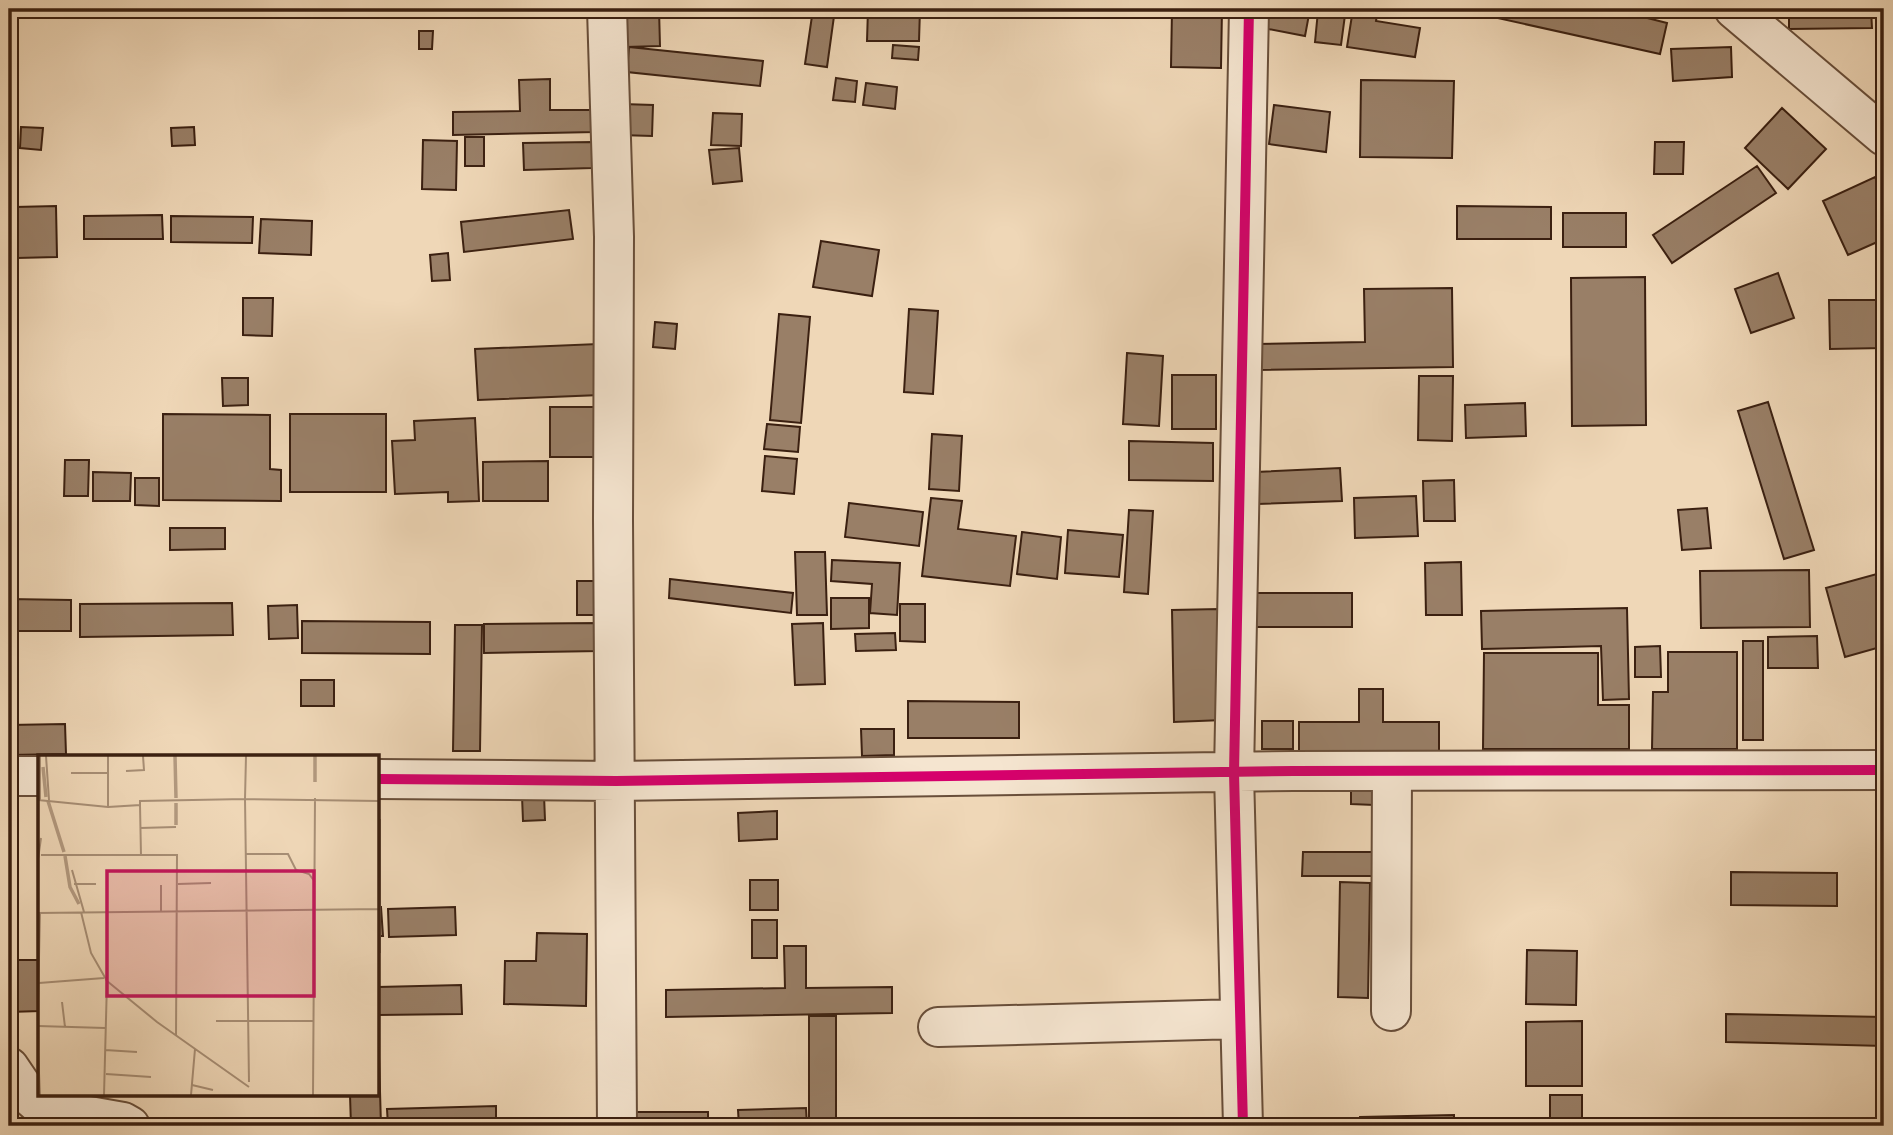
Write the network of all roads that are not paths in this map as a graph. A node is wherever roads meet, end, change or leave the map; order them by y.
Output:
1 (607, 9) edge
2 (1249, 9) edge
3 (1734, 9) edge
4 (1884, 136) edge
5 (1884, 770) edge
6 (1392, 772) junction
7 (1234, 773) junction
8 (9, 776) edge
9 (38, 776) edge
10 (380, 779) edge
11 (615, 781) junction
12 (1391, 1011) dead end
13 (1240, 1019) junction
14 (938, 1027) dead end
15 (9, 1068) edge
16 (130, 1126) edge
17 (617, 1126) edge
18 (1243, 1126) edge

1 - 11 street
2 - 7 street
3 - 4 street
5 - 6 street
6 - 7 street
6 - 12 street
7 - 11 street
7 - 13 street
8 - 9 street
10 - 11 street
11 - 17 street
13 - 14 street
13 - 18 street
15 - 16 street

